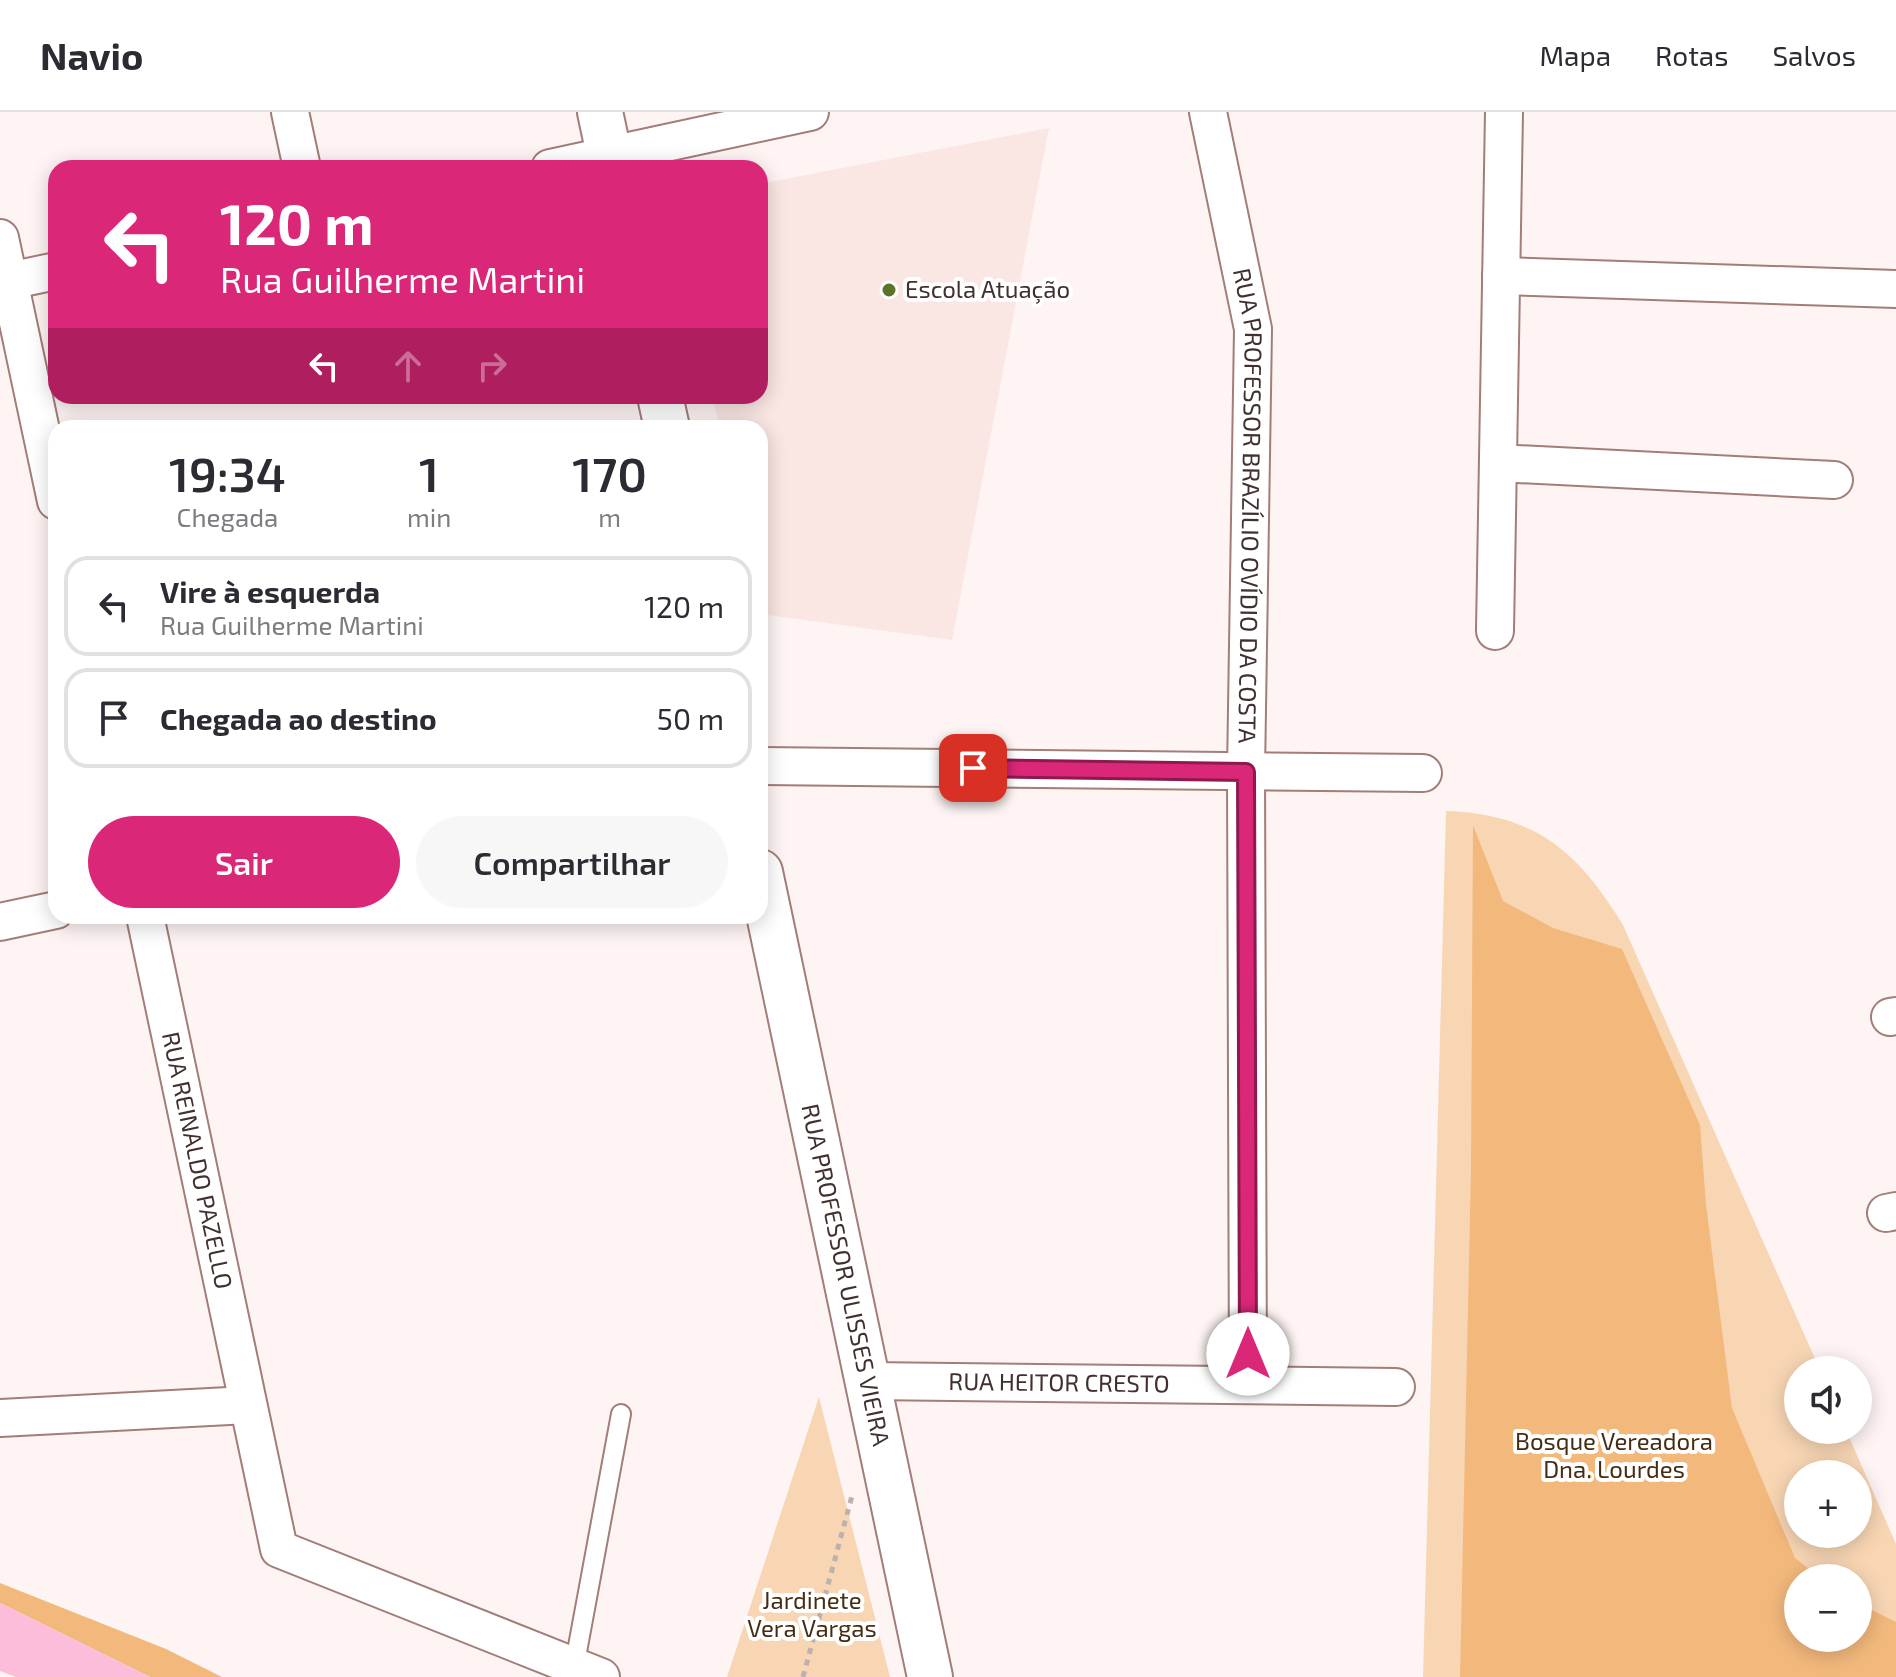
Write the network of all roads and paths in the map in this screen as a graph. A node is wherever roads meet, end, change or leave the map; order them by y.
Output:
1 (290, 112) edge
2 (600, 112) edge
3 (810, 112) edge
4 (1208, 112) edge
5 (1504, 112) edge
6 (300, 160) edge
7 (610, 160) edge
8 (618, 160) edge
9 (0, 238) edge
10 (48, 273) edge
11 (1501, 276) junction
12 (5, 282) edge
13 (1896, 289) edge
14 (1498, 463) junction
15 (48, 467) edge
16 (1834, 480) dead end
17 (1495, 631) dead end
18 (768, 766) edge
19 (1246, 772) junction
20 (1423, 773) dead end
21 (768, 910) edge
22 (48, 912) edge
23 (0, 922) edge
24 (147, 924) edge
25 (867, 1381) junction
26 (1248, 1385) junction
27 (1396, 1387) dead end
28 (248, 1405) junction
29 (621, 1414) dead end
30 (0, 1418) edge
31 (854, 1486) dead end
32 (588, 1673) edge
33 (803, 1677) edge
34 (930, 1677) edge

1 - 6 street
2 - 7 street
3 - 8 street
4 - 19 street, RUA PROFESSOR BRAZÍLIO OVÍDIO DA COSTA
5 - 11 street
9 - 12 street
10 - 12 street
11 - 13 street
11 - 14 street
12 - 15 street
14 - 16 street
14 - 17 street
18 - 19 street
19 - 20 street
19 - 26 street, RUA PROFESSOR BRAZÍLIO OVÍDIO DA COSTA
21 - 25 street, RUA PROFESSOR ULISSES VIEIRA
22 - 23 street
24 - 28 street, RUA REINALDO PAZELLO
25 - 26 street, RUA HEITOR CRESTO
25 - 34 street, RUA PROFESSOR ULISSES VIEIRA
26 - 27 street, RUA HEITOR CRESTO
28 - 30 street
28 - 32 street, RUA REINALDO PAZELLO
29 - 32 lane
31 - 33 path

